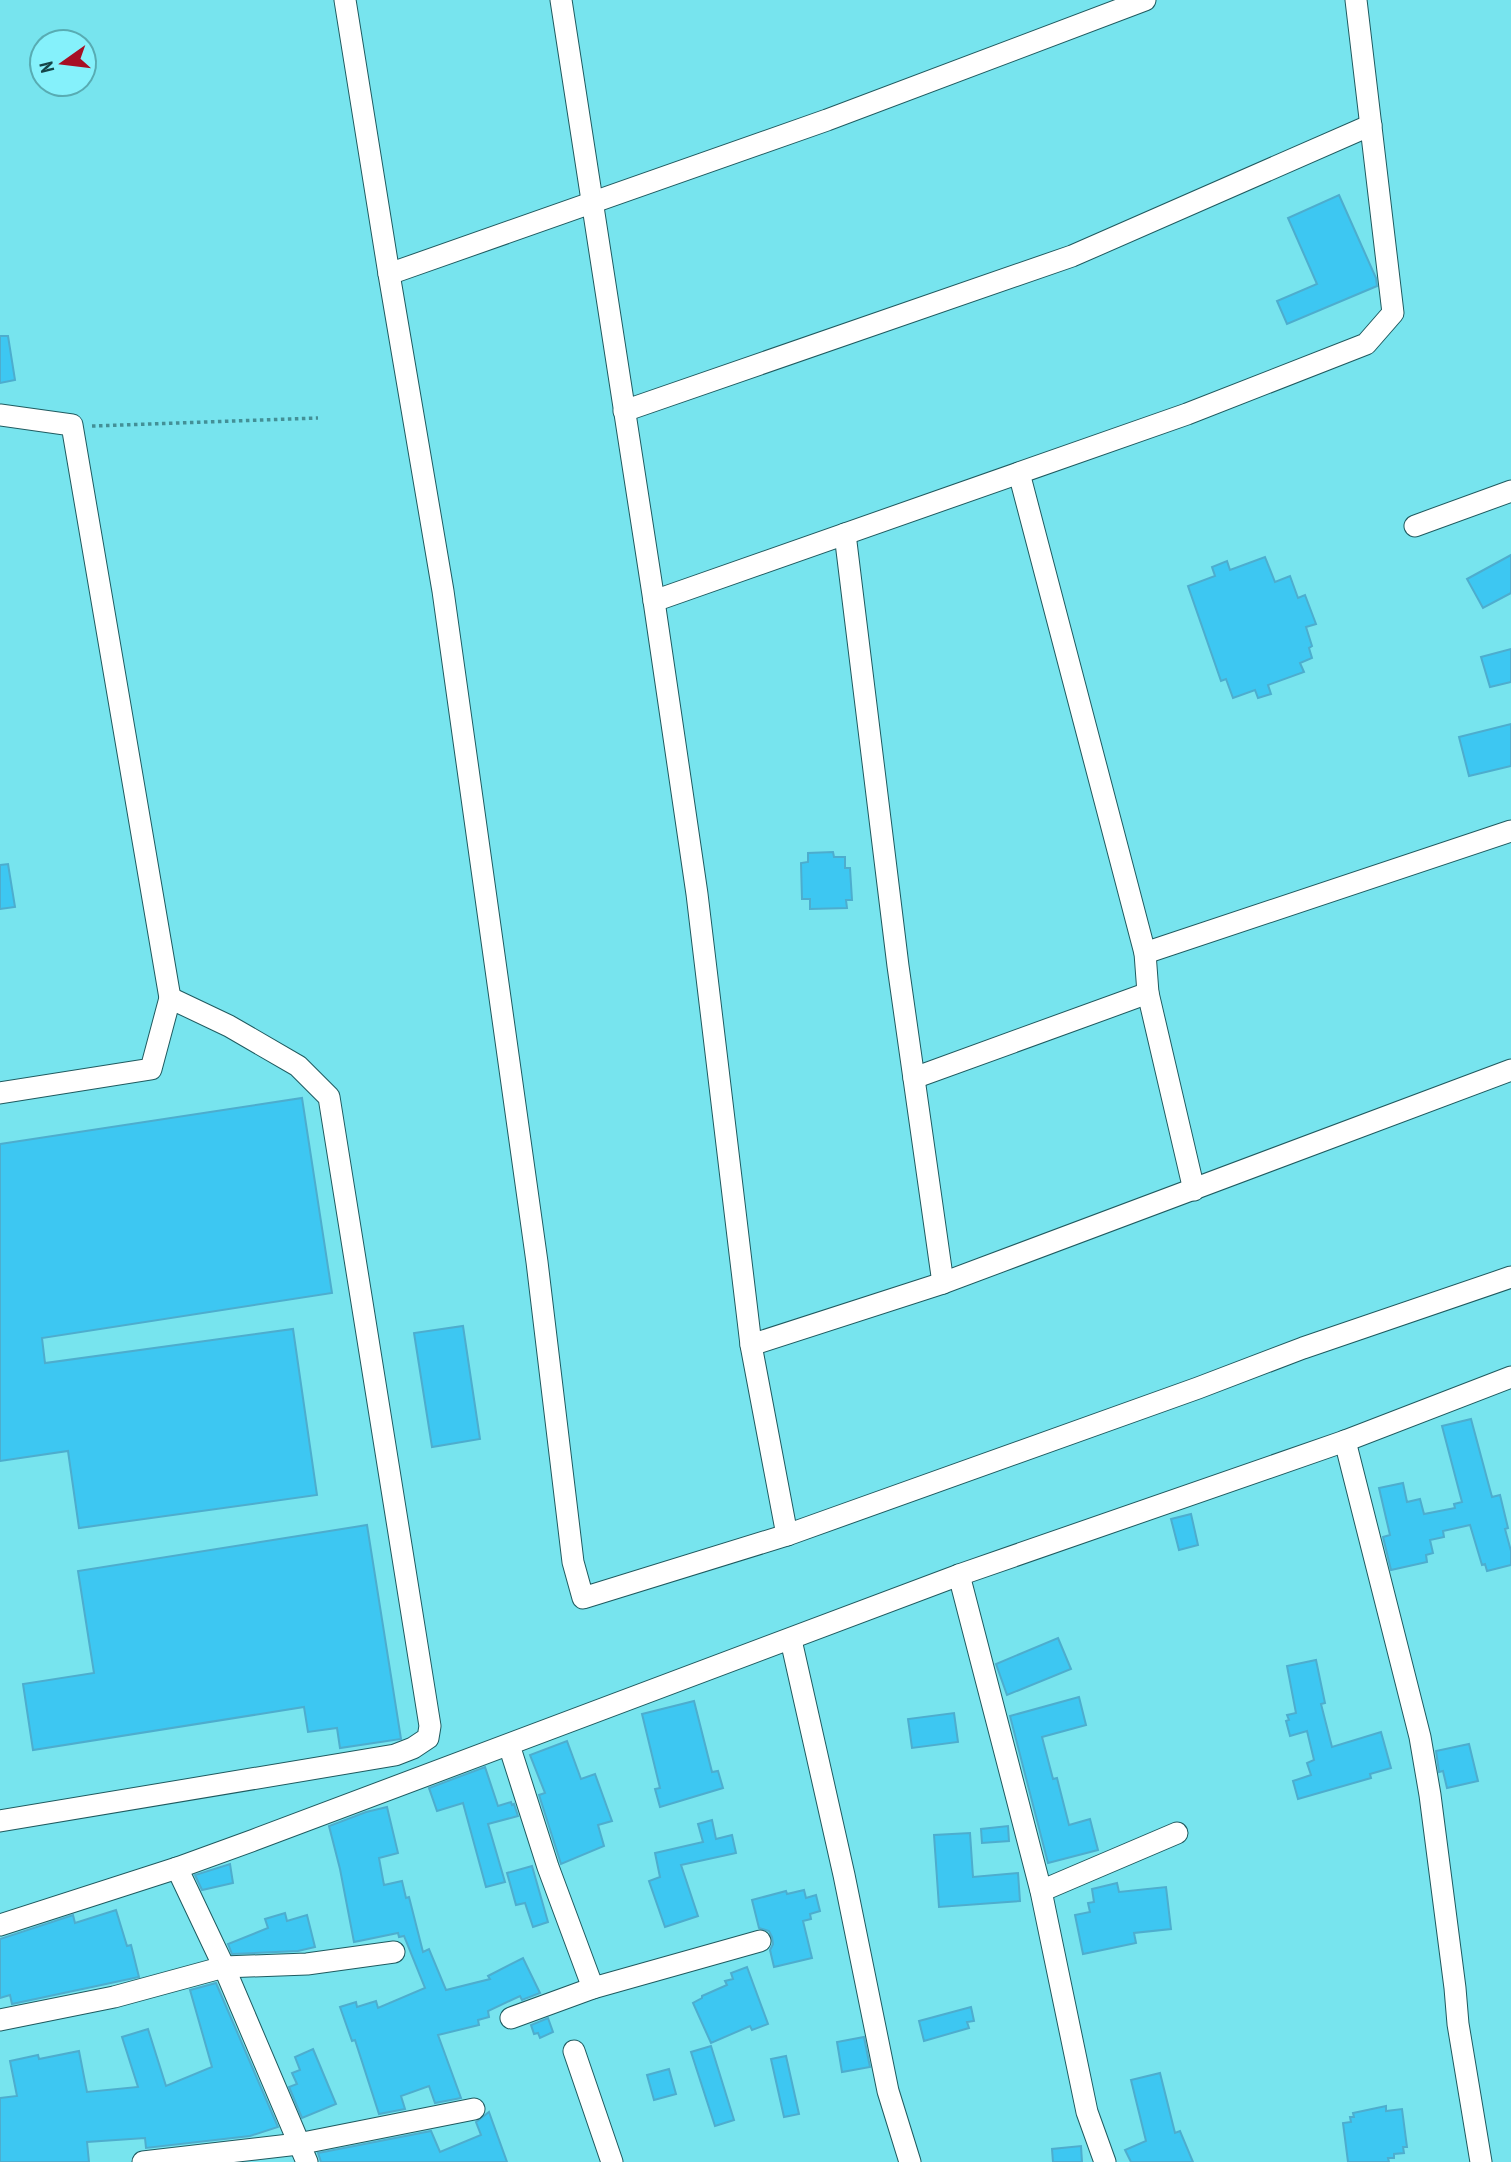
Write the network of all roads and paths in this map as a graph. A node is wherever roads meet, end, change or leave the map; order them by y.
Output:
1 (345, 0) edge
2 (561, 0) edge
3 (1145, 0) edge
4 (1356, 0) edge
5 (1371, 125) junction
6 (592, 203) junction
7 (388, 274) junction
8 (624, 411) junction
9 (0, 415) edge
10 (317, 418) dead end
11 (72, 425) junction
12 (1019, 473) junction
13 (1511, 491) edge
14 (1415, 526) dead end
15 (845, 534) junction
16 (654, 601) junction
17 (1511, 831) edge
18 (1145, 953) junction
19 (1148, 993) junction
20 (170, 998) junction
21 (1511, 1070) edge
22 (914, 1078) junction
23 (0, 1093) edge
24 (1194, 1190) junction
25 (1511, 1278) edge
26 (943, 1283) junction
27 (751, 1345) junction
28 (1511, 1377) edge
29 (1345, 1441) junction
30 (787, 1535) junction
31 (959, 1575) junction
32 (791, 1640) junction
33 (509, 1745) junction
34 (0, 1821) edge
35 (1177, 1833) dead end
36 (177, 1868) junction
37 (1041, 1891) junction
38 (0, 1924) edge
39 (760, 1941) dead end
40 (394, 1952) dead end
41 (224, 1967) junction
42 (593, 1988) junction
43 (511, 2018) dead end
44 (0, 2020) edge
45 (574, 2050) dead end
46 (474, 2109) dead end
47 (302, 2153) edge
48 (143, 2162) edge
49 (612, 2162) edge
50 (909, 2162) edge
51 (1105, 2162) edge
52 (1480, 2162) edge

1 - 7 street
2 - 6 street
3 - 6 street
4 - 5 street
5 - 8 street
5 - 12 street
6 - 7 street
6 - 8 street
7 - 30 street
8 - 16 street
9 - 11 street
10 - 11 path
11 - 20 street
12 - 15 street
12 - 18 street
13 - 14 street
15 - 16 street
15 - 22 street
16 - 27 street
17 - 18 street
18 - 19 street
19 - 22 street
19 - 24 street
20 - 23 street
20 - 34 street
21 - 24 street
22 - 26 street
24 - 26 street
25 - 30 street
26 - 27 street
27 - 30 street
28 - 29 street
29 - 31 street
29 - 52 street
31 - 32 street
31 - 37 street
32 - 33 street
32 - 50 street
33 - 36 street
33 - 42 street
35 - 37 street
36 - 38 street
36 - 41 street
37 - 51 street
39 - 42 street
40 - 41 street
41 - 44 street
41 - 47 street
42 - 43 street
45 - 49 street
46 - 47 street
47 - 48 street

